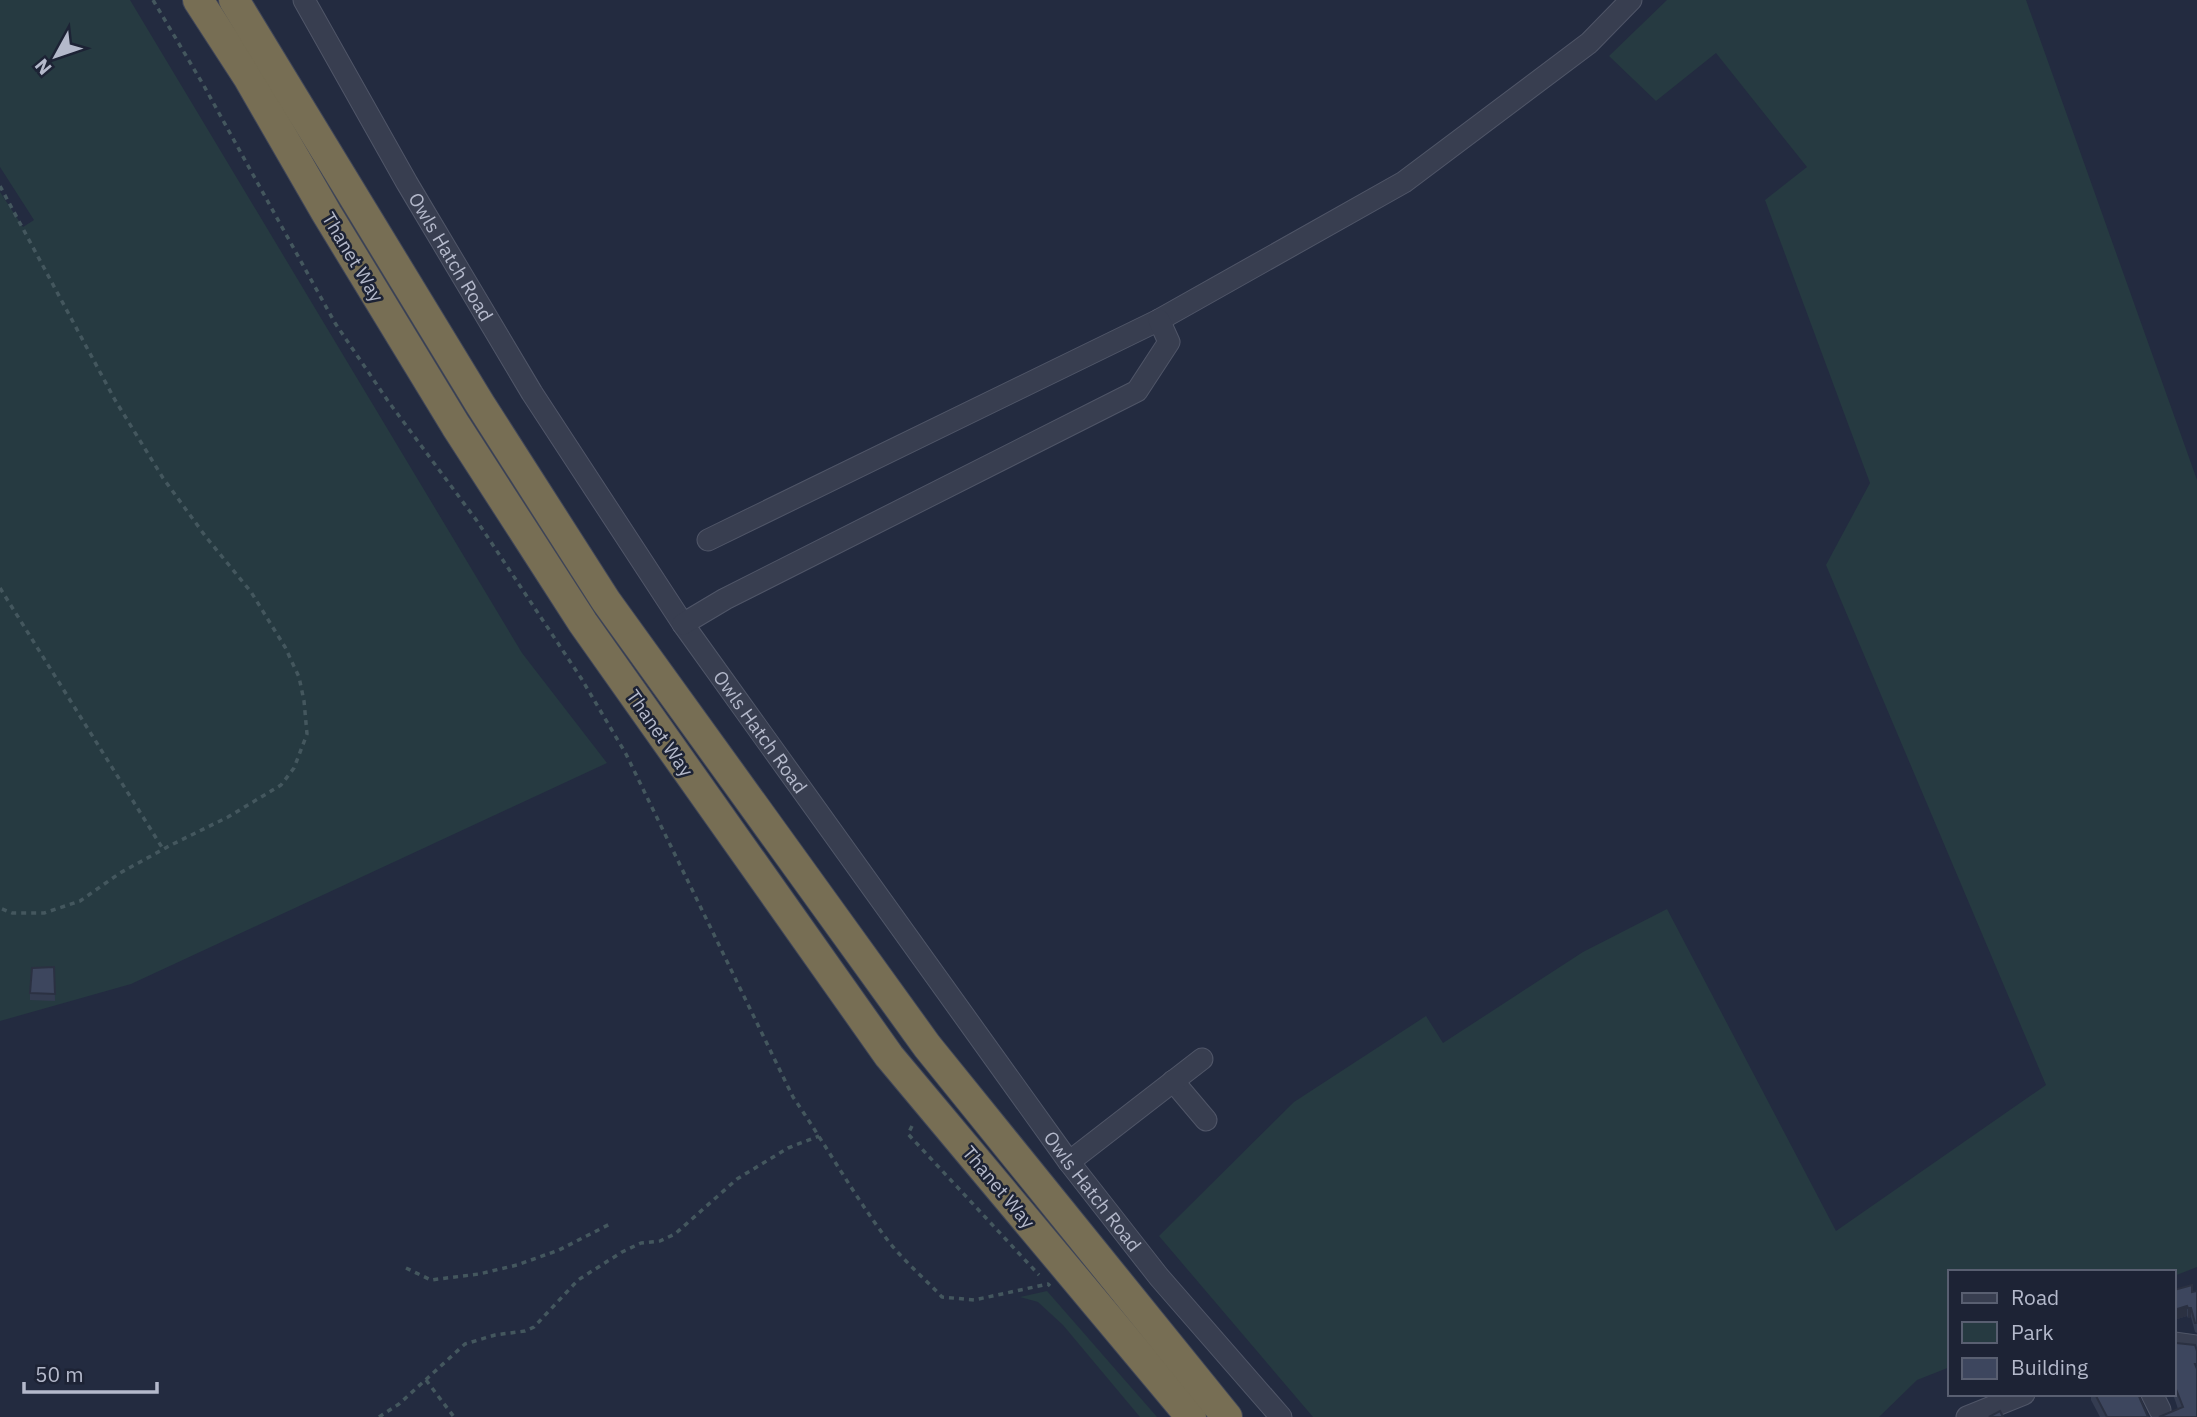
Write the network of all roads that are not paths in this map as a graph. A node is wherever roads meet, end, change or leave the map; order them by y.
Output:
1 (198, 0) edge
2 (234, 0) edge
3 (304, 0) edge
4 (1631, 0) edge
5 (1159, 320) junction
6 (708, 540) dead end
7 (682, 624) junction
8 (1202, 1059) dead end
9 (1173, 1081) junction
10 (1206, 1120) dead end
11 (1069, 1163) junction
12 (2176, 1343) edge
13 (2197, 1346) edge
14 (2019, 1396) edge
15 (1191, 1417) edge
16 (1227, 1417) edge
17 (1281, 1417) edge
18 (1967, 1417) edge

1 - 15 highway, Thanet Way
2 - 16 highway, Thanet Way
3 - 7 street, Owls Hatch Road
4 - 5 street
5 - 6 street
5 - 7 street
7 - 11 street, Owls Hatch Road
8 - 9 street
9 - 10 street
9 - 11 street
11 - 17 street, Owls Hatch Road
12 - 13 street
14 - 18 street

